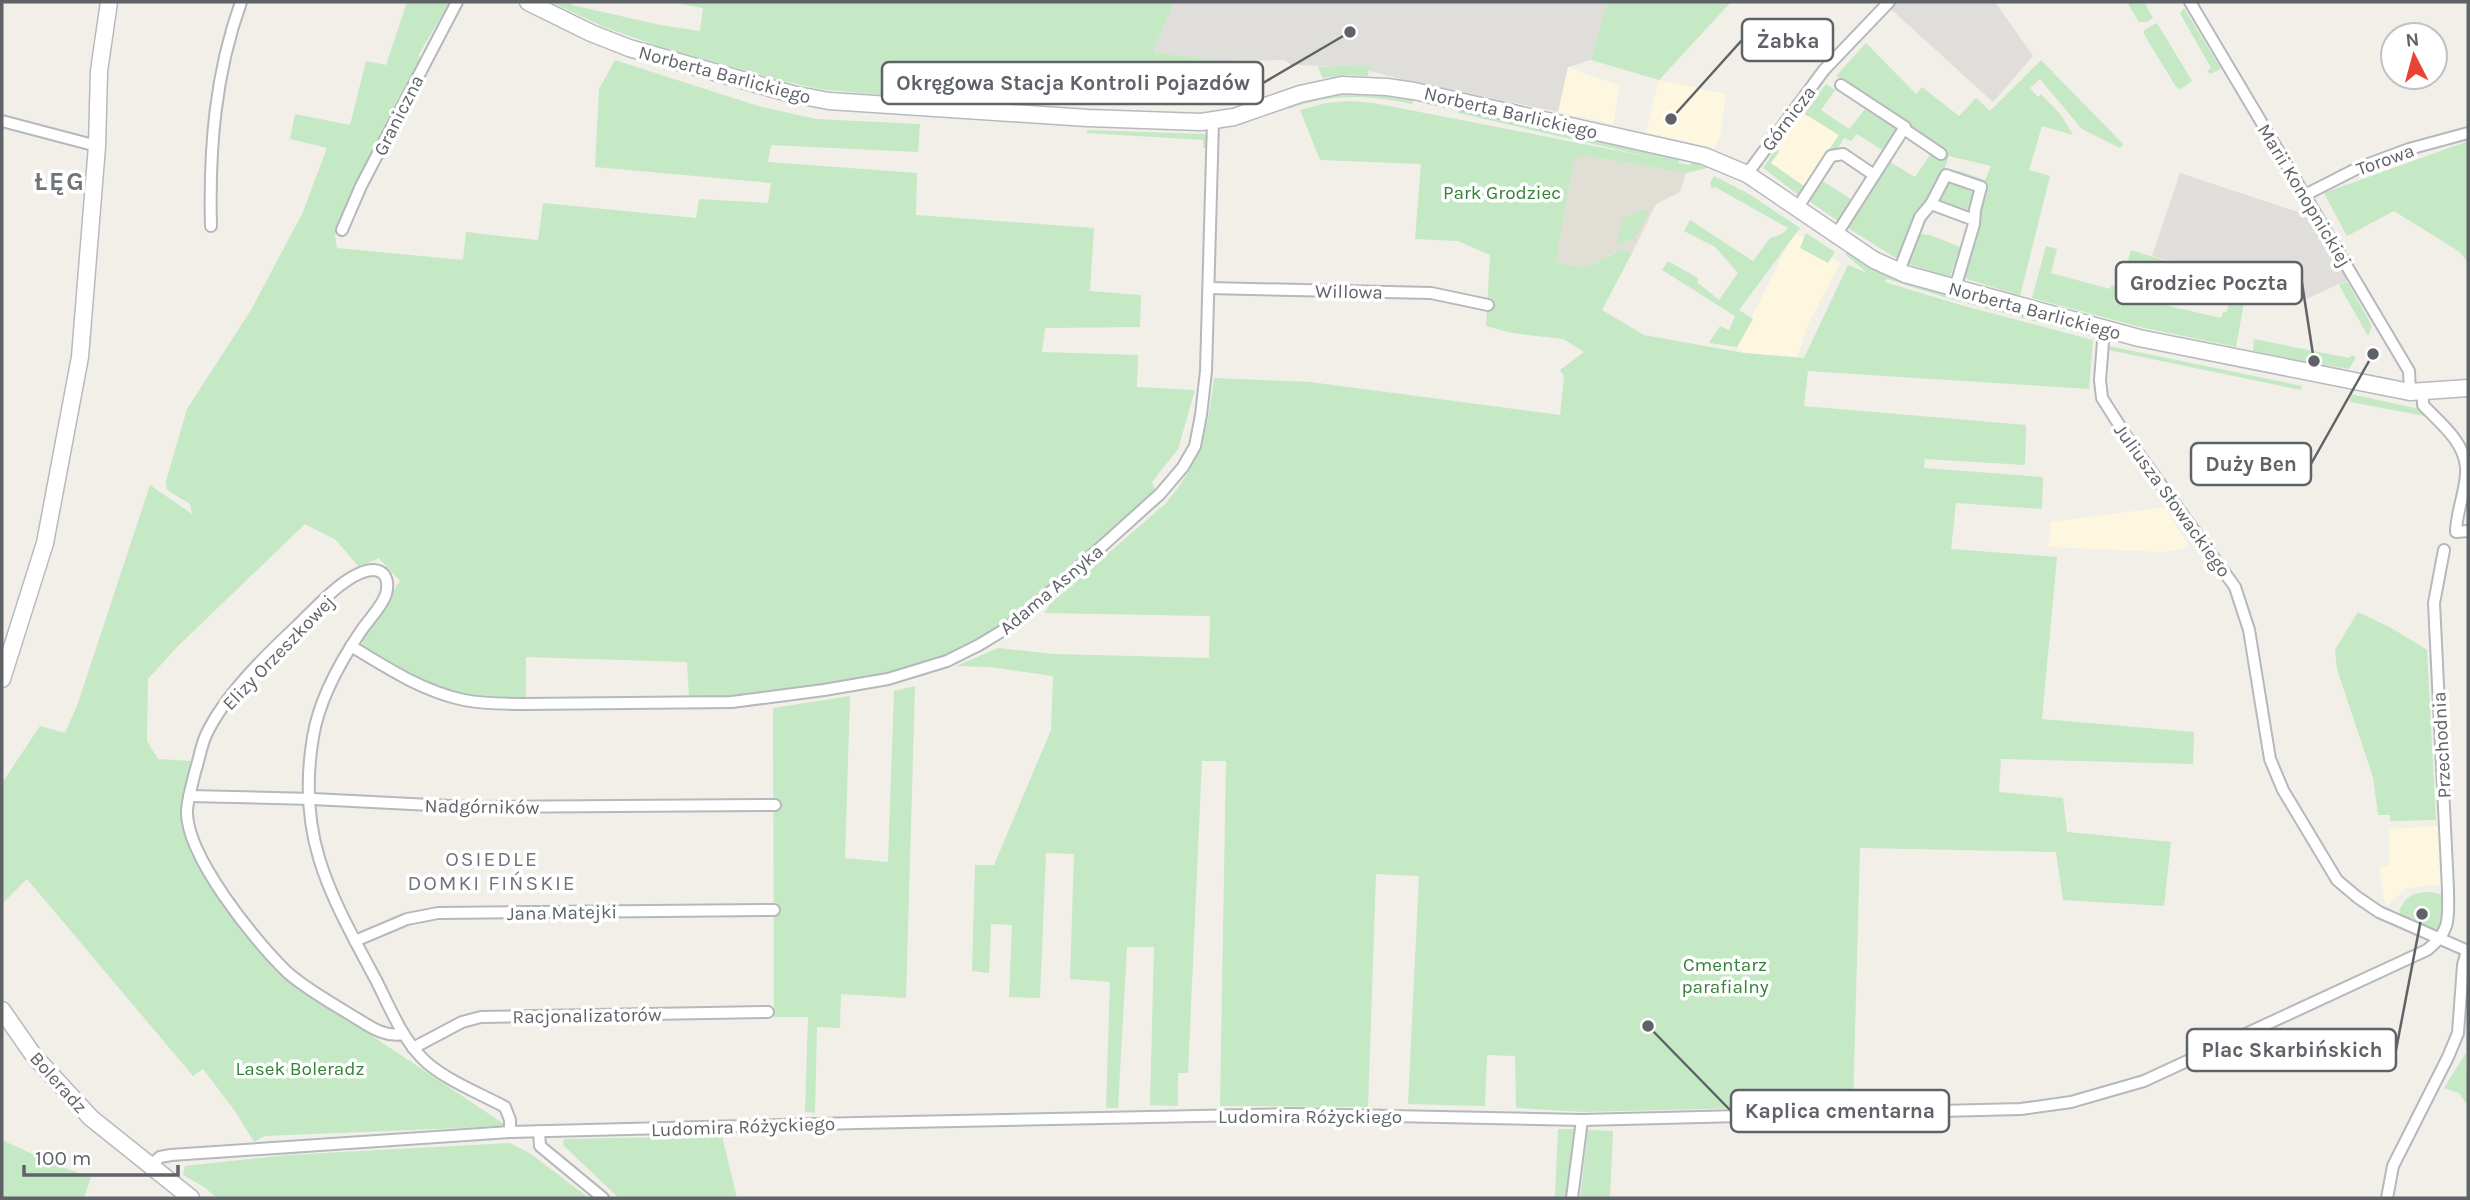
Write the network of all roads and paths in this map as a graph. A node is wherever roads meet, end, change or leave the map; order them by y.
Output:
1 (109, 2) edge
2 (241, 2) edge
3 (457, 2) edge
4 (528, 2) edge
5 (1889, 2) edge
6 (2190, 2) edge
7 (1841, 85) dead end
8 (2, 121) edge
9 (1213, 121) junction
10 (1904, 129) junction
11 (2468, 133) edge
12 (97, 146) junction
13 (1941, 154) dead end
14 (1747, 174) junction
15 (1874, 175) junction
16 (2305, 195) junction
17 (1931, 204) junction
18 (1797, 206) junction
19 (1975, 220) junction
20 (211, 226) dead end
21 (342, 230) dead end
22 (1836, 234) junction
23 (1899, 271) junction
24 (1209, 288) junction
25 (1955, 288) junction
26 (1488, 305) dead end
27 (2104, 330) junction
28 (2468, 388) edge
29 (2416, 392) junction
30 (2462, 531) edge
31 (2444, 550) dead end
32 (351, 646) junction
33 (2, 679) edge
34 (189, 796) junction
35 (307, 799) junction
36 (775, 805) dead end
37 (774, 910) dead end
38 (2440, 940) junction
39 (355, 941) junction
40 (2468, 951) edge
41 (2, 1010) edge
42 (768, 1012) dead end
43 (404, 1034) junction
44 (413, 1048) junction
45 (1582, 1120) junction
46 (540, 1131) junction
47 (510, 1132) junction
48 (149, 1167) junction
49 (191, 1198) edge
50 (603, 1198) edge
51 (1572, 1198) edge
52 (2386, 1198) edge

1 - 12 street
2 - 20 street
3 - 21 street, Graniczna
4 - 9 street, Norberta Barlickiego
5 - 14 street, Górnicza
6 - 16 street, Marii Konopnickiej
7 - 10 street
8 - 12 street
9 - 14 street, Norberta Barlickiego
9 - 24 street, Adama Asnyka
10 - 13 street
10 - 15 street
11 - 16 street, Torowa
12 - 33 street
14 - 18 street, Norberta Barlickiego
15 - 18 street
15 - 22 street
16 - 29 street, Marii Konopnickiej
17 - 19 street
17 - 19 street
17 - 23 street
18 - 22 street, Norberta Barlickiego
19 - 25 street
22 - 23 street, Norberta Barlickiego
23 - 25 street, Norberta Barlickiego
24 - 26 street, Willowa
24 - 32 street, Adama Asnyka
25 - 27 street, Norberta Barlickiego
27 - 29 street, Norberta Barlickiego
27 - 38 street, Juliusza Słowackiego
28 - 29 street, Norberta Barlickiego
29 - 30 street
31 - 38 street, Przechodnia
32 - 34 street, Elizy Orzeszkowej
32 - 35 street
34 - 35 street, Nadgórników
34 - 43 street, Elizy Orzeszkowej
35 - 36 street, Nadgórników
35 - 39 street
37 - 39 street, Jana Matejki
38 - 40 street, Juliusza Słowackiego
38 - 45 street, Ludomira Różyckiego
39 - 43 street
40 - 52 street
41 - 48 street, Boleradz
42 - 44 street, Racjonalizatorów
43 - 44 street
44 - 47 street
45 - 46 street, Ludomira Różyckiego
45 - 51 street
46 - 47 street, Ludomira Różyckiego
46 - 50 street
47 - 48 street, Ludomira Różyckiego
48 - 49 street, Boleradz

